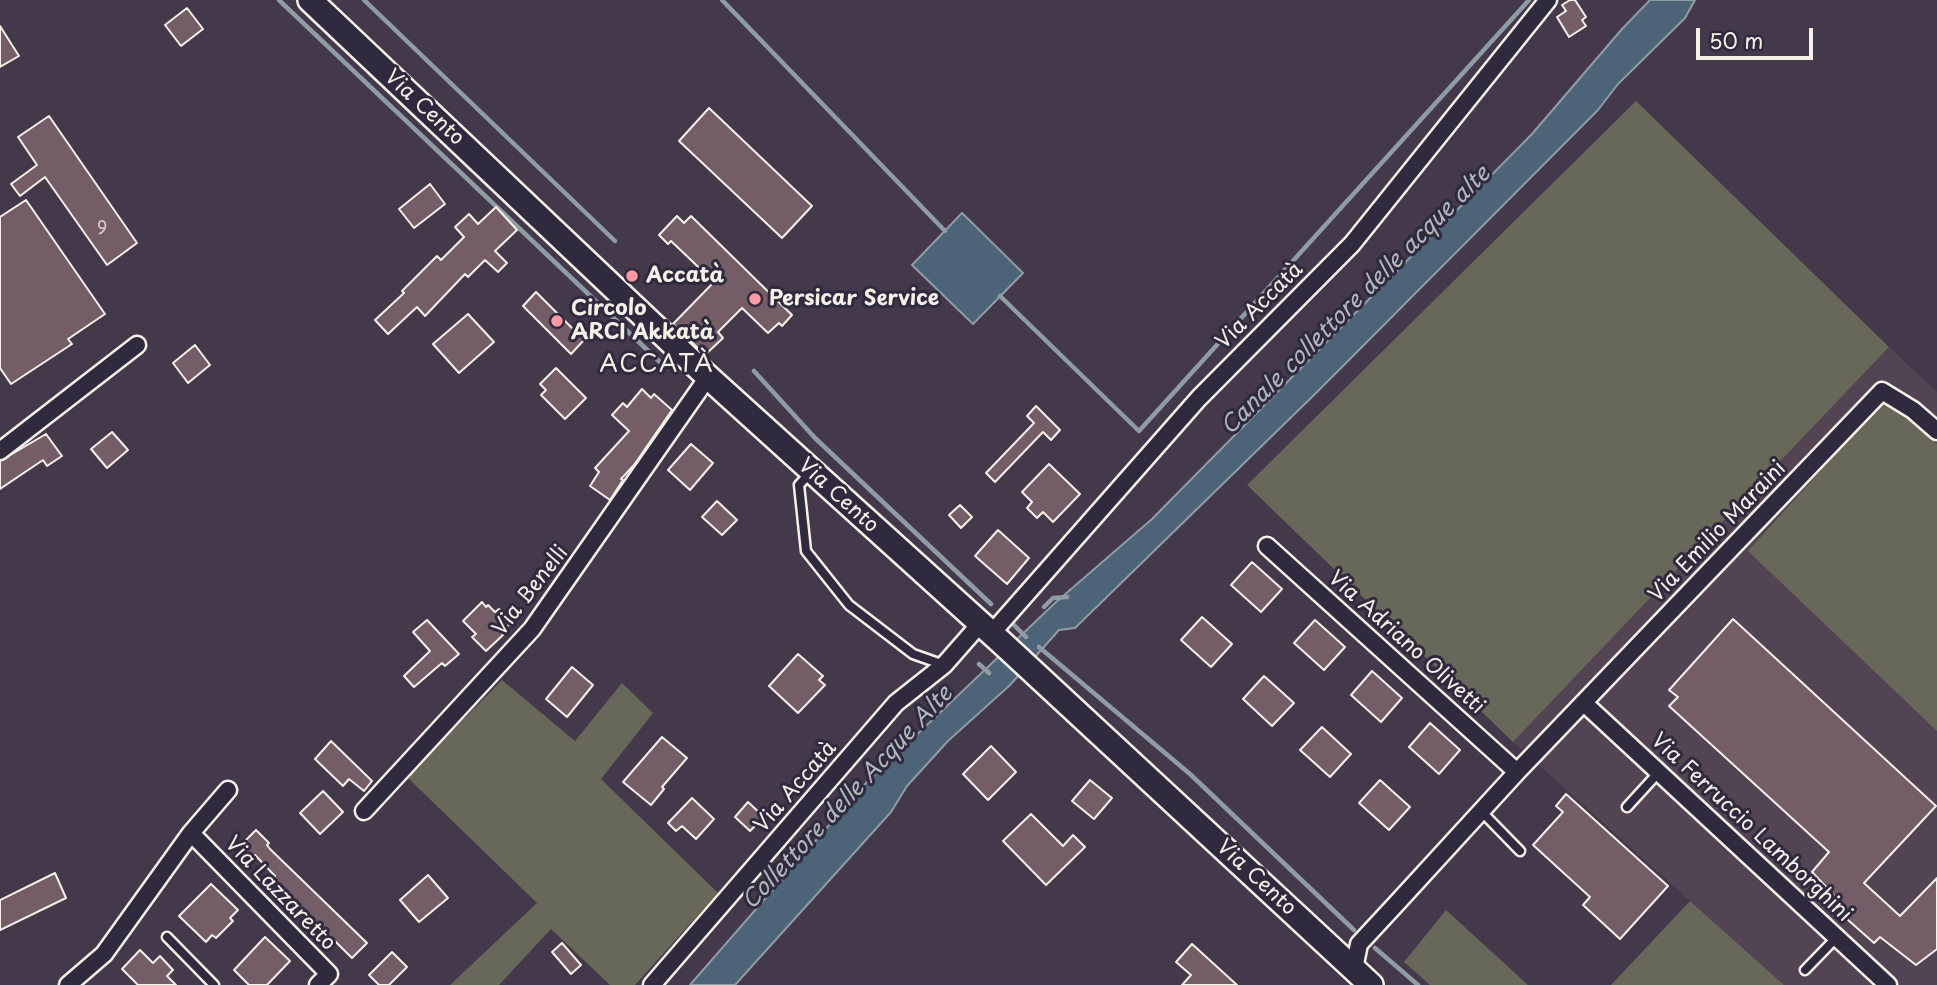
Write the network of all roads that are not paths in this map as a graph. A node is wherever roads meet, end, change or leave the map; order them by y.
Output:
1 (310, 0) edge
2 (1548, 0) edge
3 (137, 345) dead end
4 (708, 377) junction
5 (1937, 431) edge
6 (0, 451) edge
7 (811, 472) junction
8 (1267, 546) dead end
9 (990, 633) junction
10 (944, 665) junction
11 (1584, 703) junction
12 (1517, 772) junction
13 (1659, 772) junction
14 (228, 790) dead end
15 (1627, 807) dead end
16 (364, 811) dead end
17 (1481, 811) junction
18 (191, 833) junction
19 (1520, 851) dead end
20 (167, 937) dead end
21 (1837, 937) junction
22 (1354, 969) junction
23 (1805, 970) dead end
24 (68, 985) edge
25 (214, 985) edge
26 (318, 985) edge
27 (652, 985) edge
28 (1371, 985) edge
29 (1888, 985) edge

1 - 4 main road, Via Cento
2 - 9 street, Via Accatà
3 - 6 street
4 - 7 main road, Via Cento
4 - 16 street, Via Benelli
5 - 11 street, Via Emilio Maraini
7 - 9 main road, Via Cento
7 - 10 lane
8 - 12 street, Via Adriano Olivetti
9 - 10 street, Via Accatà
9 - 22 main road, Via Cento
10 - 27 street, Via Accatà
11 - 12 street, Via Emilio Maraini
11 - 13 street, Via Ferruccio Lamborghini
12 - 17 street, Via Emilio Maraini
13 - 15 lane
13 - 21 street, Via Ferruccio Lamborghini
14 - 18 street
17 - 19 lane
17 - 22 street, Via Emilio Maraini
18 - 24 street
18 - 26 street, Via Lazzaretto
20 - 25 lane
21 - 23 lane
21 - 29 street, Via Ferruccio Lamborghini
22 - 28 main road, Via Cento

